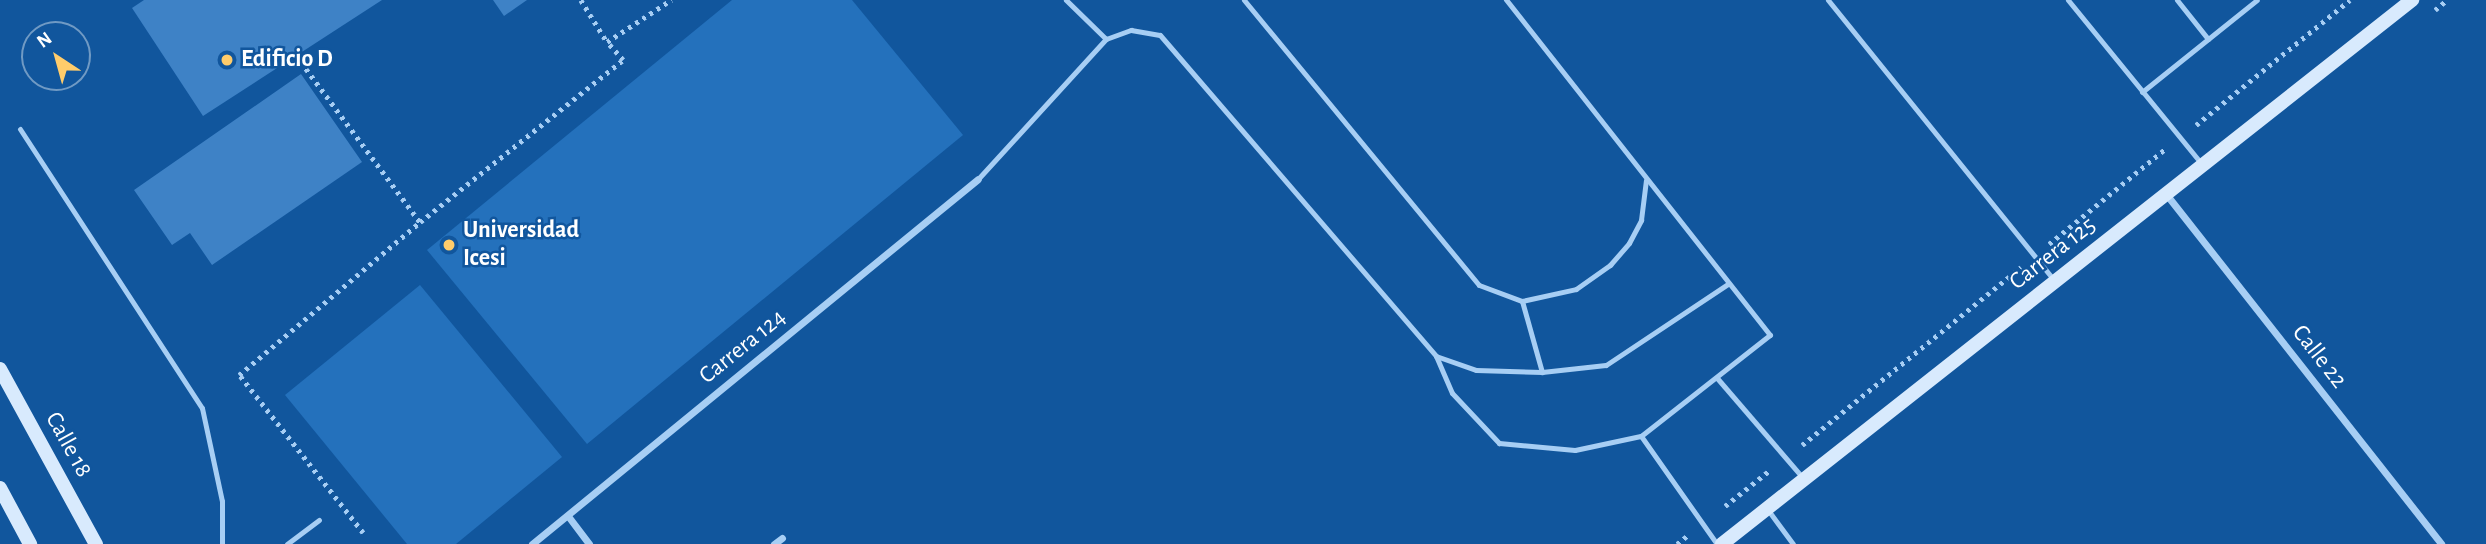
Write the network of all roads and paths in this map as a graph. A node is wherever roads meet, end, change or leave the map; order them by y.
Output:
1 (581, 0) edge
2 (670, 0) edge
3 (1066, 0) edge
4 (1244, 0) edge
5 (1506, 0) edge
6 (1828, 0) edge
7 (2068, 0) edge
8 (2177, 0) edge
9 (2257, 0) edge
10 (2350, 0) edge
11 (2413, 0) edge
12 (1106, 39) junction
13 (2208, 39) junction
14 (607, 42) junction
15 (296, 55) dead end
16 (2141, 92) junction
17 (20, 129) dead end
18 (2180, 138) junction
19 (2203, 165) junction
20 (978, 179) joint
21 (1646, 180) junction
22 (2166, 194) junction
23 (420, 222) junction
24 (2033, 257) junction
25 (2055, 281) junction
26 (1728, 284) junction
27 (1522, 301) junction
28 (1436, 356) junction
29 (0, 369) edge
30 (1542, 372) junction
31 (1717, 377) junction
32 (1641, 436) junction
33 (1785, 458) junction
34 (1804, 479) junction
35 (0, 488) edge
36 (1766, 508) junction
37 (568, 516) junction
38 (319, 520) dead end
39 (1703, 524) junction
40 (363, 533) dead end
41 (782, 538) dead end
42 (30, 544) edge
43 (96, 544) edge
44 (222, 544) edge
45 (287, 544) edge
46 (532, 544) edge
47 (589, 544) edge
48 (775, 544) edge
49 (1677, 544) edge
50 (1720, 544) edge
51 (1793, 544) edge
52 (2441, 544) edge

1 - 14 path
2 - 14 path
3 - 12 lane
4 - 27 lane
5 - 21 lane
6 - 24 lane
7 - 16 lane
8 - 13 lane
9 - 13 lane
10 - 18 path
11 - 19 main road, Carrera 125
12 - 20 lane
12 - 28 lane
13 - 16 lane
14 - 23 path
15 - 23 path
16 - 18 lane
17 - 44 lane
18 - 19 lane
18 - 24 path
19 - 22 main road, Carrera 125
20 - 37 street, Carrera 124
21 - 26 lane
21 - 27 lane
22 - 25 main road, Carrera 125
22 - 52 street, Calle 22
23 - 40 path
24 - 25 lane
24 - 33 path
25 - 34 main road, Carrera 125
26 - 30 lane
26 - 31 lane
27 - 30 lane
28 - 30 lane
28 - 32 lane
29 - 43 main road, Calle 18
31 - 32 lane
31 - 33 lane
32 - 39 lane
33 - 34 lane
33 - 39 path
34 - 36 main road, Carrera 125
35 - 42 main road
36 - 50 main road, Carrera 125
36 - 51 lane
37 - 46 street, Carrera 124
37 - 47 street
38 - 45 lane
39 - 49 path
39 - 50 lane
41 - 48 street

